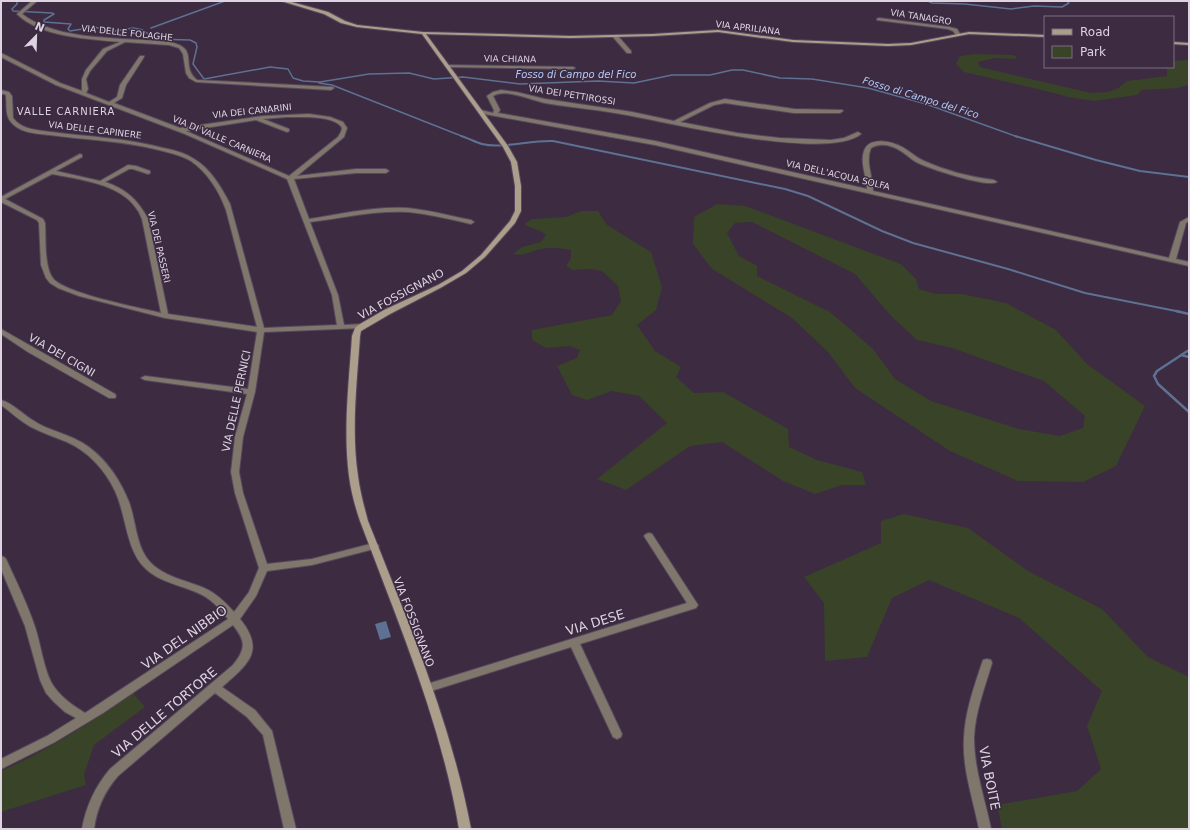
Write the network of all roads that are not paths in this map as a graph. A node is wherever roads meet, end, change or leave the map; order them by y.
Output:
1 (35, 1) edge
2 (283, 1) edge
3 (879, 19) dead end
4 (423, 33) junction
5 (958, 34) junction
6 (615, 36) junction
7 (1044, 36) edge
8 (126, 41) junction
9 (1174, 43) edge
10 (1189, 44) edge
11 (629, 52) dead end
12 (1, 55) edge
13 (142, 57) dead end
14 (446, 66) junction
15 (573, 68) dead end
16 (331, 88) dead end
17 (1, 92) edge
18 (83, 94) junction
19 (109, 104) junction
20 (840, 111) dead end
21 (481, 112) junction
22 (495, 115) junction
23 (258, 119) junction
24 (674, 123) junction
25 (179, 130) junction
26 (287, 130) dead end
27 (858, 134) dead end
28 (80, 156) dead end
29 (386, 171) dead end
30 (52, 172) junction
31 (148, 172) dead end
32 (290, 178) junction
33 (994, 182) dead end
34 (100, 183) junction
35 (870, 192) junction
36 (1, 199) edge
37 (1189, 219) edge
38 (307, 221) junction
39 (471, 222) dead end
40 (1172, 260) junction
41 (1189, 264) edge
42 (166, 316) junction
43 (363, 326) junction
44 (341, 327) junction
45 (261, 330) junction
46 (1, 331) edge
47 (145, 378) dead end
48 (251, 392) junction
49 (112, 396) dead end
50 (1, 402) edge
51 (649, 536) dead end
52 (374, 546) junction
53 (1, 559) edge
54 (264, 568) junction
55 (234, 620) junction
56 (574, 642) junction
57 (987, 662) dead end
58 (215, 687) junction
59 (428, 688) junction
60 (85, 718) junction
61 (617, 734) dead end
62 (1, 764) edge
63 (88, 829) edge
64 (290, 829) edge
65 (465, 829) edge
66 (986, 829) edge

1 - 8 street, VIA DELLE FOLAGHE
2 - 4 street
3 - 5 street, VIA TANAGRO
4 - 6 street, VIA APRILIANA
4 - 14 street, VIA FOSSIGNANO
5 - 6 street, VIA APRILIANA
5 - 7 street, VIA APRILIANA
6 - 11 street
8 - 16 street, VIA DELLE FOLAGHE
8 - 18 street
9 - 10 street
12 - 18 street, VIA DI VALLE CARNIERA
13 - 19 street
14 - 15 street, VIA CHIANA
14 - 21 street, VIA FOSSIGNANO
17 - 45 street, VIA DELLE CAPINERE
18 - 19 street, VIA DI VALLE CARNIERA
19 - 25 street, VIA DI VALLE CARNIERA
20 - 24 street
21 - 22 street, VIA DELL'ACQUA SOLFA
21 - 43 street, VIA FOSSIGNANO
22 - 24 street, VIA DEI PETTIROSSI
22 - 35 street, VIA DELL'ACQUA SOLFA
23 - 25 street, VIA DEI CANARINI
23 - 26 street
23 - 32 street, VIA DEI CANARINI
24 - 27 street, VIA DEI PETTIROSSI
25 - 32 street, VIA DI VALLE CARNIERA
28 - 30 street
29 - 32 street
30 - 34 street, VIA DEI PASSERI
30 - 36 street
31 - 34 street
32 - 38 street
33 - 35 street
34 - 42 street, VIA DEI PASSERI
35 - 40 street, VIA DELL'ACQUA SOLFA
36 - 42 street
37 - 40 street
38 - 39 street
38 - 44 street
40 - 41 street, VIA DELL'ACQUA SOLFA
42 - 45 street
43 - 44 street
43 - 52 street, VIA FOSSIGNANO
44 - 45 street
45 - 48 street, VIA DELLE PERNICI
46 - 49 street, VIA DEI CIGNI
47 - 48 street
48 - 54 street, VIA DELLE PERNICI
50 - 55 street, VIA DELLE TORTORE
51 - 56 street, VIA DESE
52 - 54 street
52 - 59 street, VIA FOSSIGNANO
53 - 60 street
54 - 55 street, VIA DEL NIBBIO
55 - 58 street, VIA DELLE TORTORE
55 - 60 street, VIA DEL NIBBIO
56 - 59 street, VIA DESE
56 - 61 street
57 - 66 street, VIA BOITE
58 - 63 street, VIA DELLE TORTORE
58 - 64 street
59 - 65 street, VIA FOSSIGNANO
60 - 62 street, VIA DEL NIBBIO

